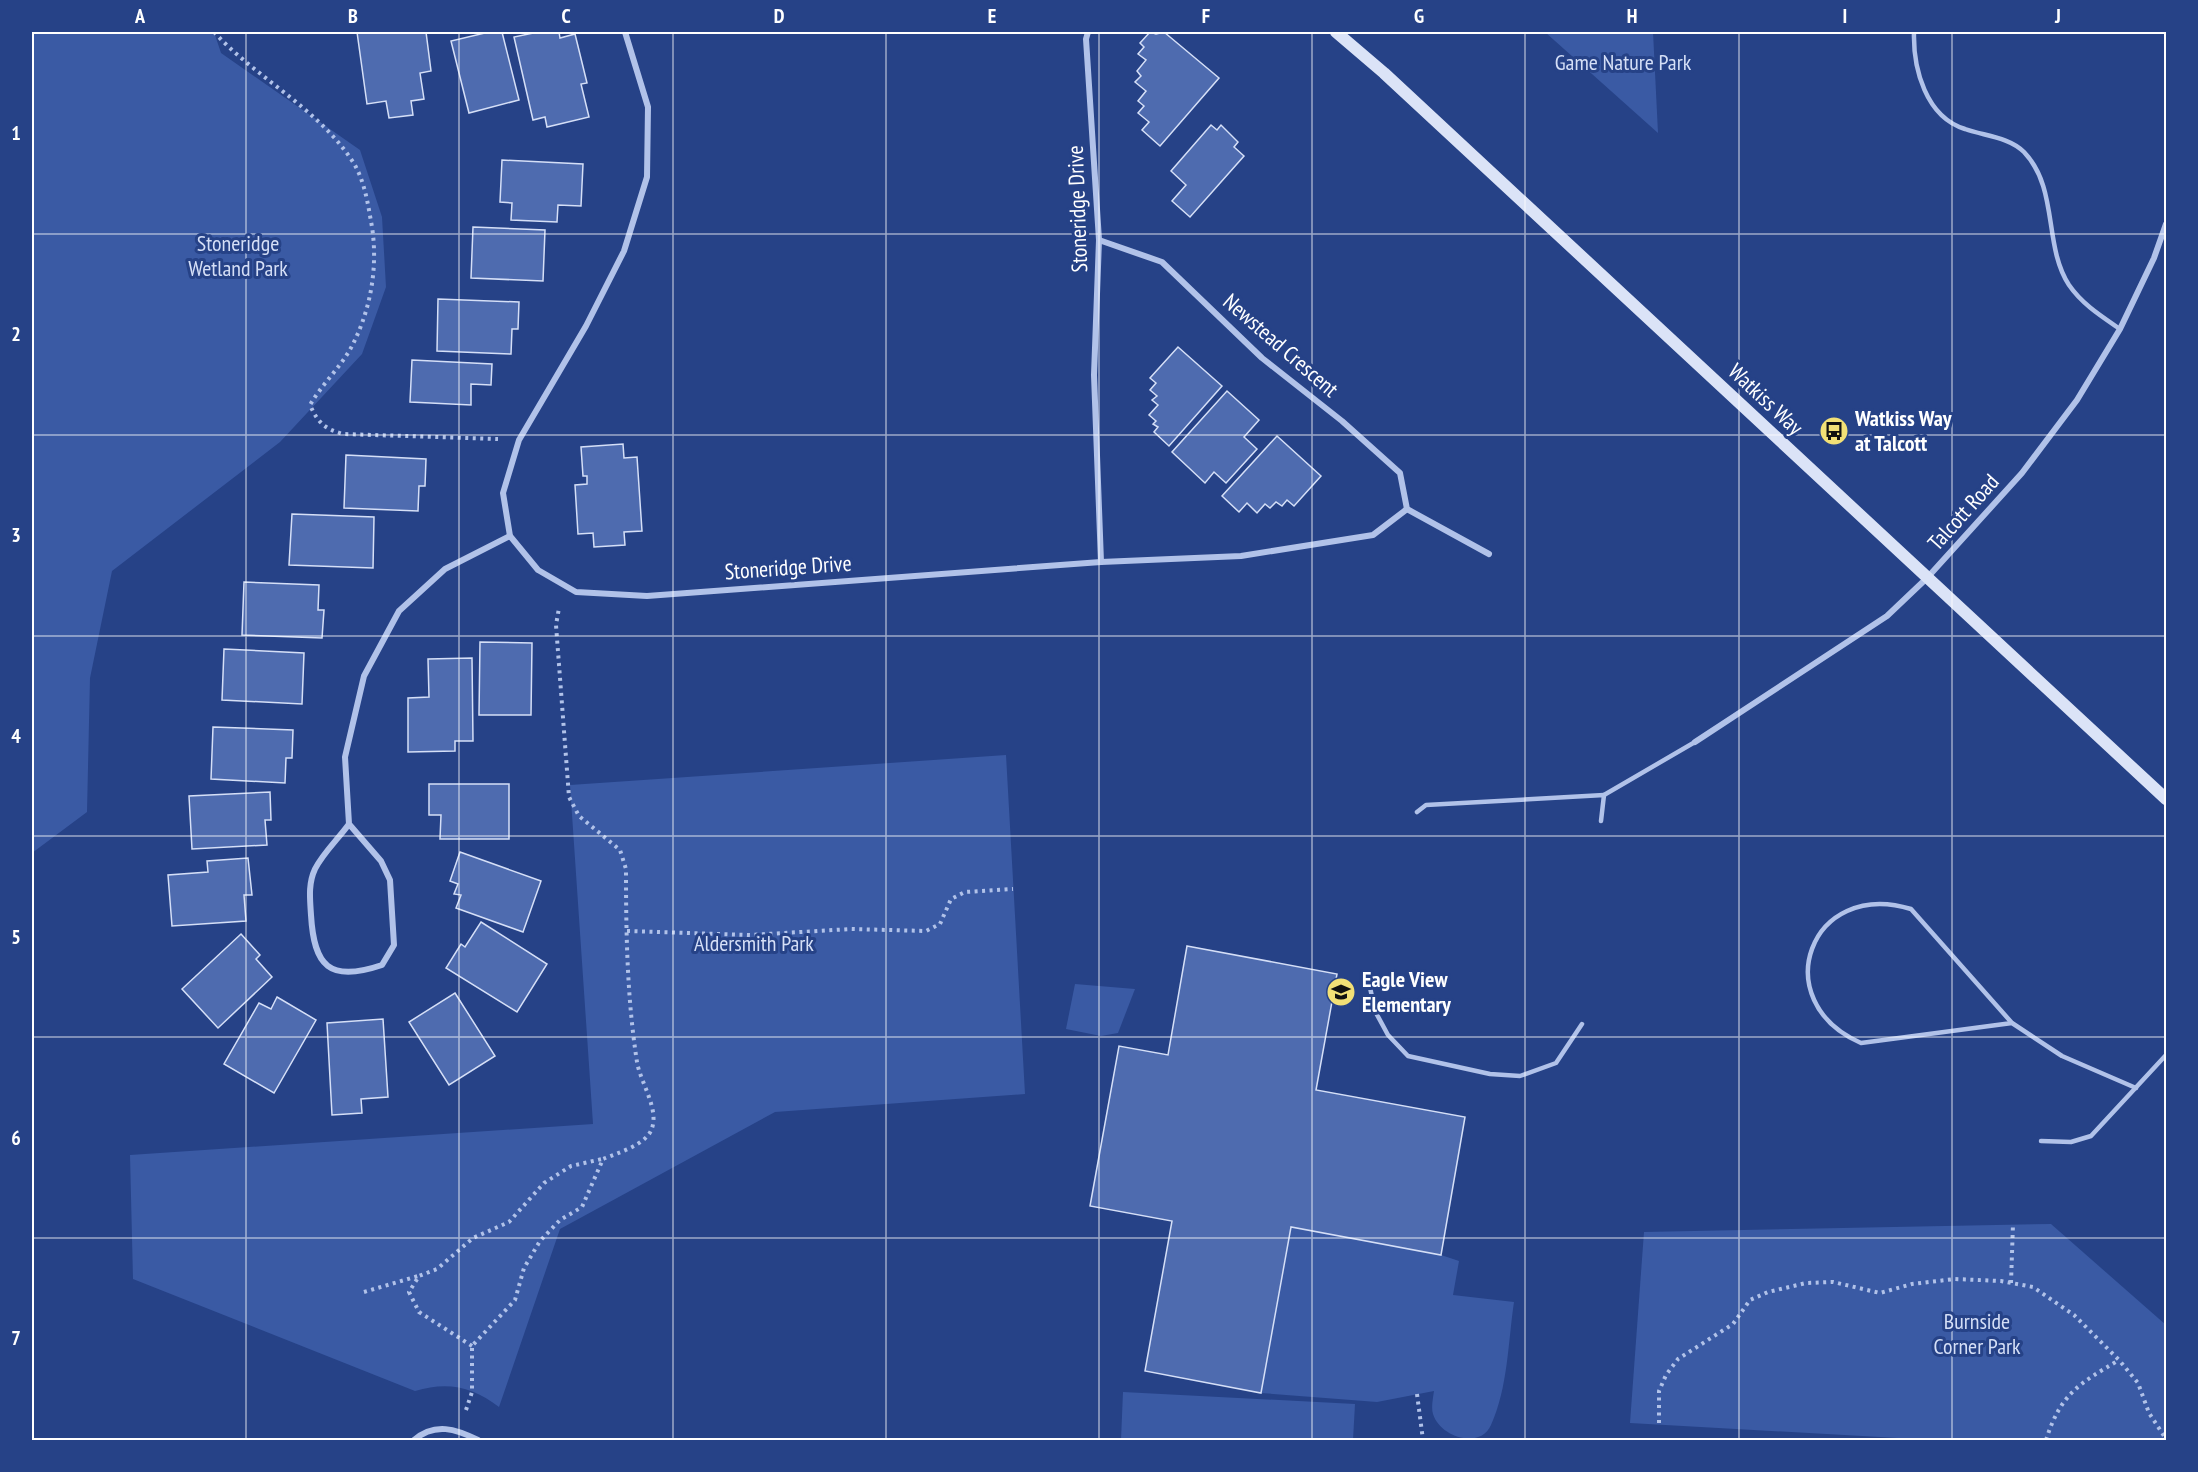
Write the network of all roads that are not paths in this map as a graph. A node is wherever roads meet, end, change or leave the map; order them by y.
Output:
1 (625, 32) edge
2 (1088, 32) edge
3 (1336, 32) edge
4 (1914, 32) edge
5 (2166, 224) edge
6 (1099, 240) junction
7 (2120, 329) junction
8 (1407, 509) junction
9 (510, 536) junction
10 (1489, 554) dead end
11 (1101, 562) junction
12 (1927, 578) junction
13 (1695, 742) joint
14 (1604, 795) junction
15 (2166, 799) edge
16 (1417, 812) dead end
17 (1601, 821) dead end
18 (349, 824) junction
19 (1368, 978) dead end
20 (2012, 1023) junction
21 (1582, 1024) dead end
22 (2166, 1055) edge
23 (2136, 1088) junction
24 (2041, 1141) dead end
25 (414, 1440) edge
26 (477, 1440) edge

1 - 9 street
2 - 6 street, Stoneridge Drive
3 - 12 street, Watkiss Way
4 - 7 lane
5 - 7 street, Talcott Road
6 - 8 street, Newstead Crescent
6 - 11 street, Stoneridge Drive
7 - 12 street, Talcott Road
8 - 10 street
8 - 11 street
9 - 11 street, Stoneridge Drive
9 - 18 street
12 - 13 street, Talcott Road
12 - 15 street, Watkiss Way
13 - 14 lane
14 - 16 lane
14 - 17 lane
18 - 18 street
19 - 21 lane
20 - 20 lane
20 - 23 lane
22 - 23 lane
23 - 24 lane
25 - 26 street

